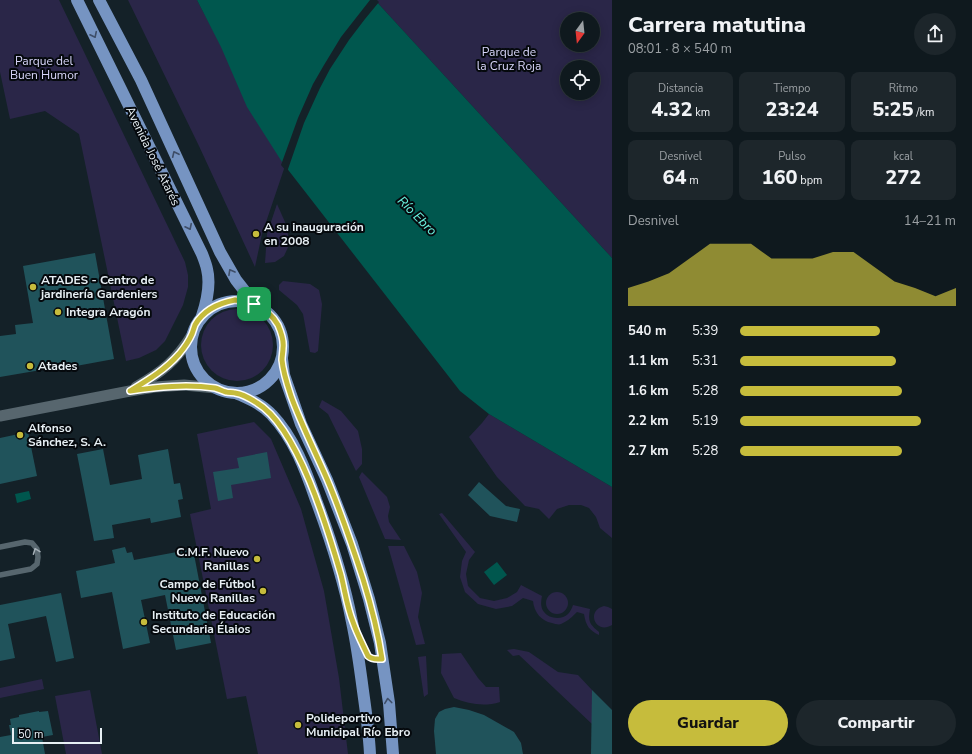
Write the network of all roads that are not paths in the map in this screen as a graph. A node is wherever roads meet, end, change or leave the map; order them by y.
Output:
1 (76, 0) edge
2 (99, 0) edge
3 (254, 304) junction
4 (202, 316) junction
5 (192, 335) junction
6 (282, 359) junction
7 (216, 388) junction
8 (130, 391) junction
9 (236, 393) junction
10 (0, 416) edge
11 (0, 547) edge
12 (0, 575) edge
13 (352, 622) junction
14 (382, 659) junction
15 (370, 754) edge
16 (393, 754) edge

1 -> 4 main road, Avenida José Atarés
3 -> 2 main road, Avenida José Atarés
3 - 4 main road
3 - 6 main road
4 - 5 main road
5 - 7 main road
5 - 8 street
6 - 9 main road
6 - 14 main road
7 - 8 street
7 - 9 main road
8 - 10 street
9 - 13 main road
12 -> 11 lane
13 - 14 lane
13 - 15 main road
16 -> 14 main road

